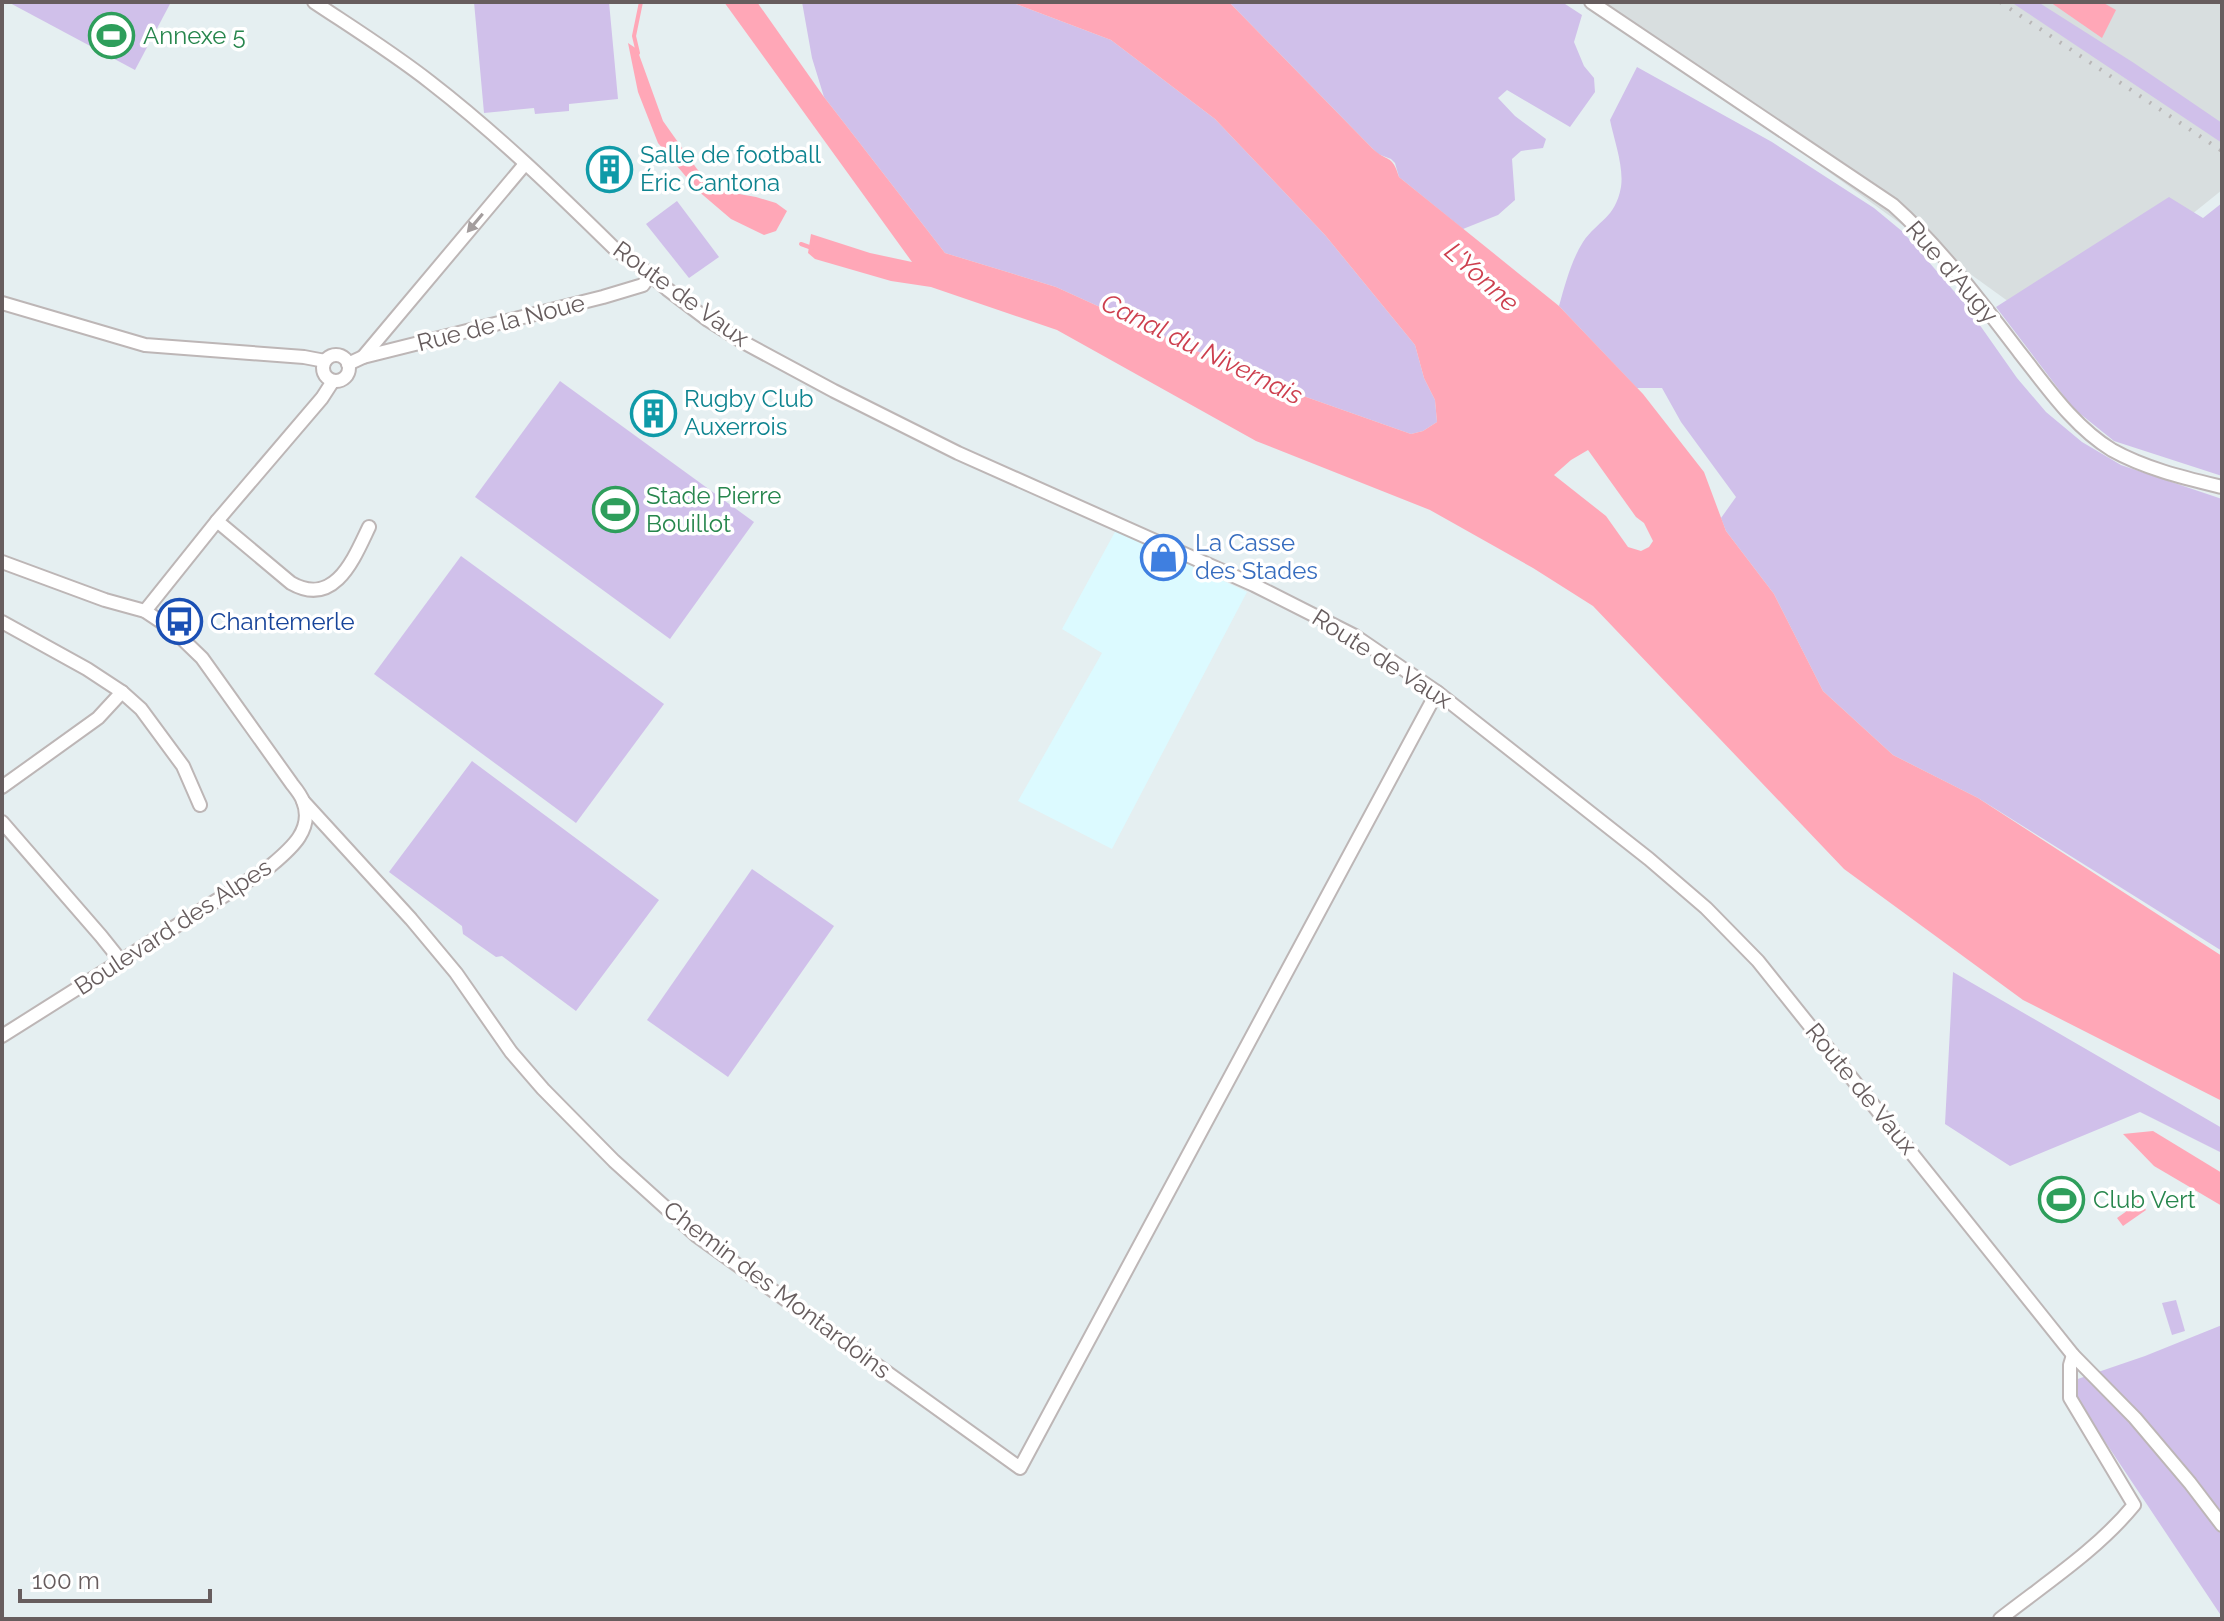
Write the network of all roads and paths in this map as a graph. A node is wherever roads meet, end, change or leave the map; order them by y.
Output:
1 (314, 2) edge
2 (1591, 2) edge
3 (525, 164) junction
4 (650, 275) junction
5 (2, 303) edge
6 (363, 357) junction
7 (325, 361) junction
8 (348, 364) junction
9 (333, 381) junction
10 (2222, 487) edge
11 (217, 521) junction
12 (369, 527) dead end
13 (2, 562) edge
14 (145, 611) junction
15 (2, 622) edge
16 (122, 692) junction
17 (1437, 692) junction
18 (2, 787) edge
19 (303, 801) junction
20 (200, 805) dead end
21 (2, 822) edge
22 (121, 961) junction
23 (2, 1036) edge
24 (2073, 1355) junction
25 (2222, 1525) edge
26 (2000, 1619) edge

1 - 3 street, Route de Vaux
2 - 10 street, Rue d'Augy
3 - 4 street, Route de Vaux
3 -> 6 street
4 - 6 street, Rue de la Noue
4 - 17 street, Route de Vaux
5 - 7 street
6 - 8 street, Rue de la Noue
7 - 8 street
7 - 9 street
8 - 9 street
9 - 11 street
11 - 12 street
11 - 14 street
13 - 14 street
14 - 19 street
15 - 16 street
16 - 18 street
16 - 20 street
17 - 19 street, Chemin des Montardoins
17 - 24 street, Route de Vaux
19 - 22 street, Boulevard des Alpes
21 - 22 street
22 - 23 street, Boulevard des Alpes
24 - 25 street, Route de Vaux
24 - 26 street

